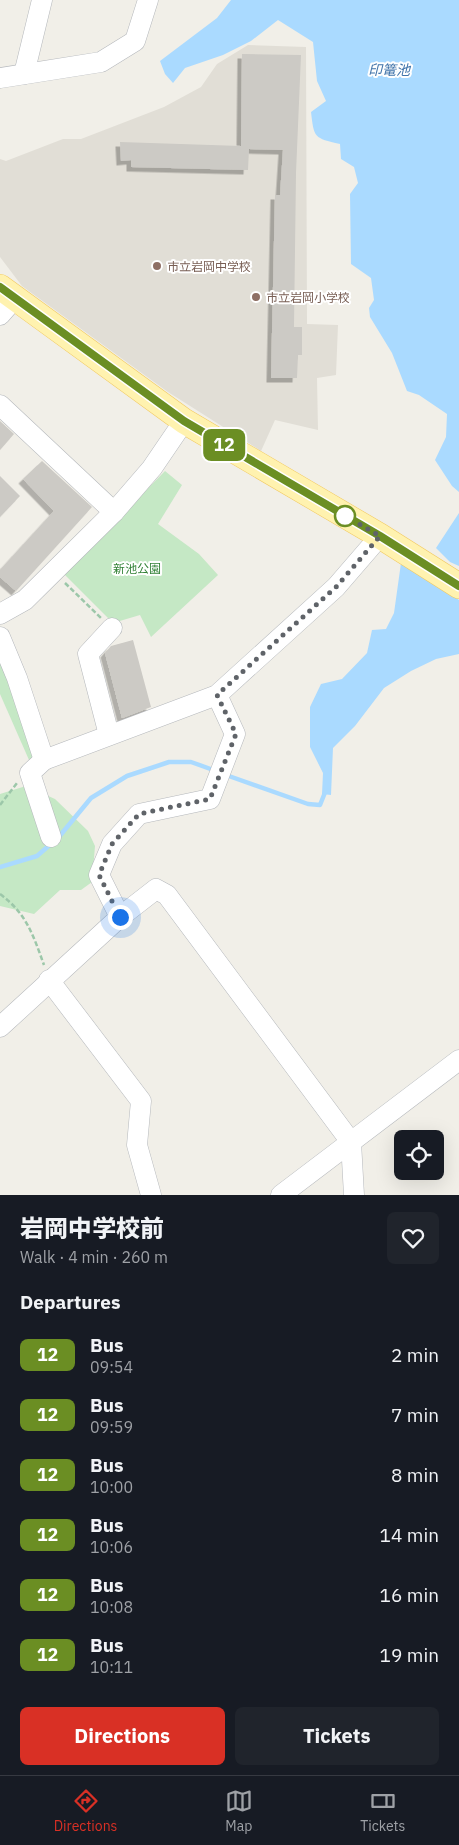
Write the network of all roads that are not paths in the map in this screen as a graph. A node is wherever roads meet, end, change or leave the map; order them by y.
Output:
1 (42, 0) edge
2 (148, 0) edge
3 (24, 74) junction
4 (0, 78) edge
5 (5, 300) edge
6 (0, 405) edge
7 (184, 421) junction
8 (114, 512) junction
9 (380, 536) junction
10 (459, 586) edge
11 (0, 614) edge
12 (112, 628) road end
13 (0, 637) edge
14 (217, 695) junction
15 (109, 735) junction
16 (37, 767) junction
17 (51, 837) dead end
18 (120, 917) junction
19 (49, 980) junction
20 (0, 1027) edge
21 (459, 1060) edge
22 (351, 1142) junction
23 (151, 1195) edge
24 (281, 1195) edge
25 (354, 1195) edge

1 - 3 street
2 - 3 street
3 - 4 street
5 - 7 main road
6 - 8 street
7 - 8 street
7 - 9 main road
8 - 11 street
9 - 10 main road
9 - 14 street
12 - 15 street
13 - 16 street
14 - 15 street
14 - 18 street
15 - 16 street
16 - 17 street
18 - 19 street
18 - 22 street
19 - 20 street
19 - 23 street
21 - 22 street
22 - 24 street
22 - 25 street

